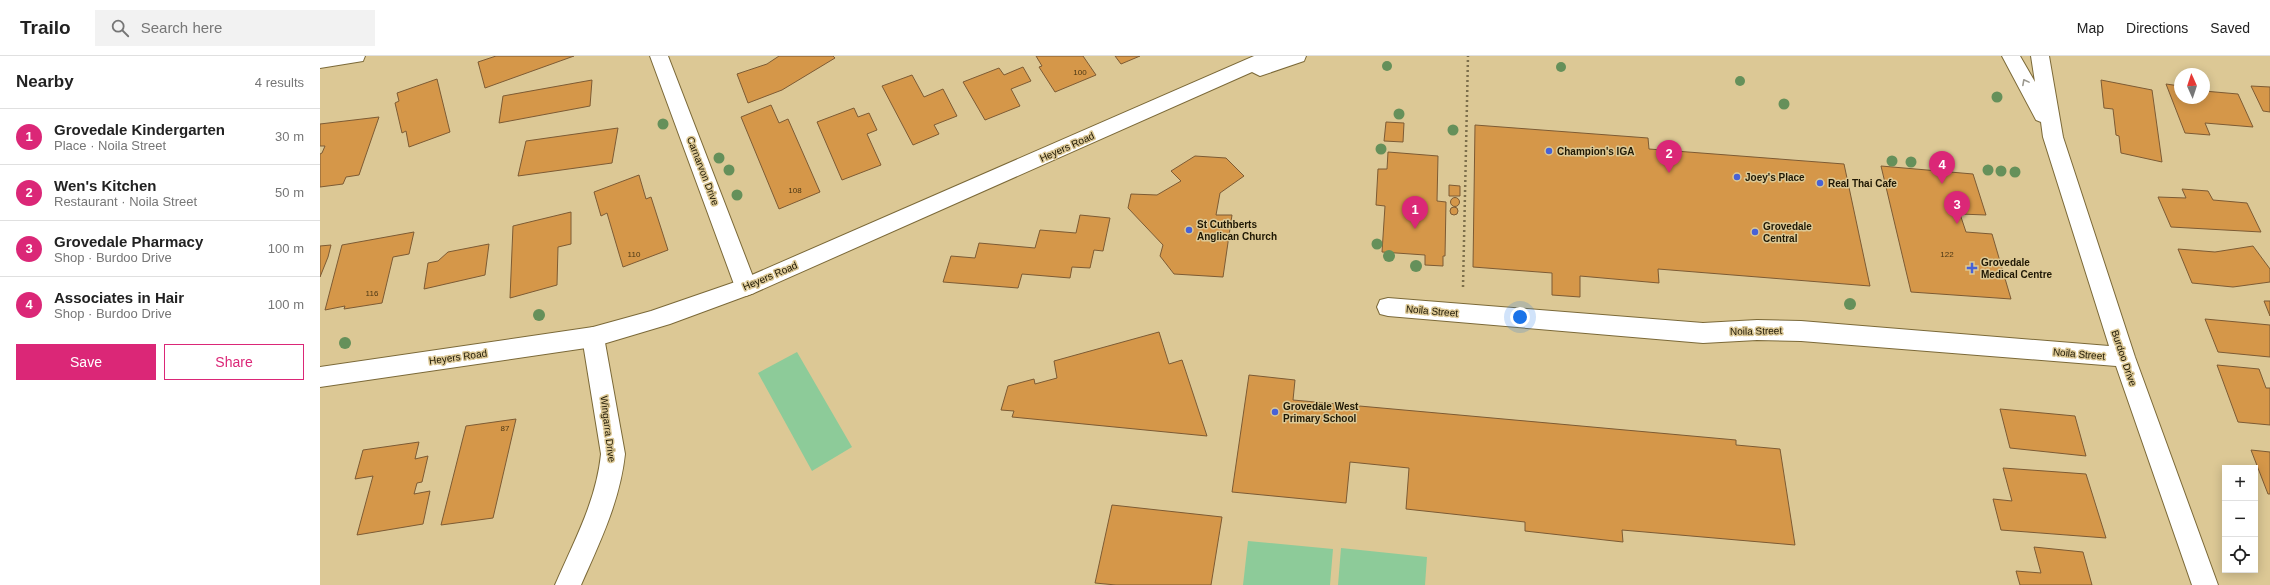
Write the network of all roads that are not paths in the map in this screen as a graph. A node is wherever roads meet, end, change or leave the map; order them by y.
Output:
1 (356, 56) edge
2 (659, 56) edge
3 (1272, 56) edge
4 (1297, 56) edge
5 (2011, 56) edge
6 (2040, 56) edge
7 (320, 61) edge
8 (1194, 91) junction
9 (2050, 128) junction
10 (746, 287) junction
11 (1388, 307) dead end
12 (593, 337) junction
13 (2124, 357) junction
14 (320, 377) edge
15 (568, 585) edge
16 (2205, 585) edge

1 - 7 street
2 - 10 street, Carnarvon Drive
3 - 8 street, Heyers Road
4 - 8 street, Heyers Road
9 -> 5 street, Burdoo Drive
6 - 9 street, Burdoo Drive
8 - 10 street, Heyers Road
9 - 13 street, Burdoo Drive
10 - 12 street, Heyers Road
11 - 13 street, Noila Street
12 - 14 street, Heyers Road
12 - 15 street, Wingarra Drive
13 - 16 street, Burdoo Drive

